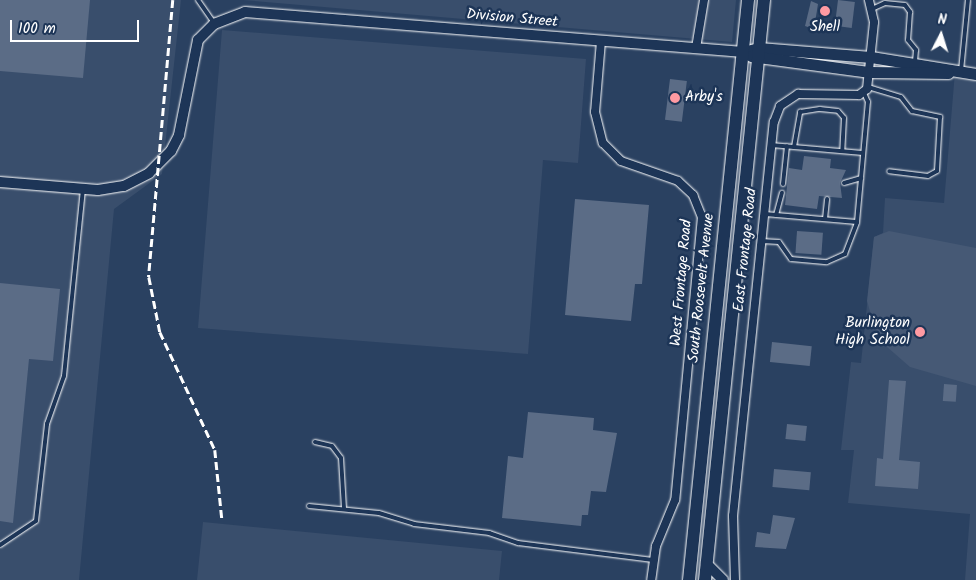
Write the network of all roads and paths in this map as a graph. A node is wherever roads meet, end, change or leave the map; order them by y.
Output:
1 (198, 0) edge
2 (704, 0) edge
3 (748, 0) edge
4 (764, 0) edge
5 (868, 0) edge
6 (968, 0) edge
7 (872, 9) junction
8 (214, 24) junction
9 (601, 42) junction
10 (696, 48) junction
11 (743, 52) junction
12 (758, 54) junction
13 (871, 57) junction
14 (915, 63) junction
15 (870, 72) junction
16 (958, 73) junction
17 (976, 74) edge
18 (866, 90) junction
19 (771, 145) junction
20 (788, 146) junction
21 (794, 147) junction
22 (842, 151) junction
23 (863, 153) junction
24 (889, 172) dead end
25 (861, 178) junction
26 (0, 182) edge
27 (844, 183) dead end
28 (783, 184) dead end
29 (83, 190) junction
30 (782, 193) dead end
31 (827, 199) dead end
32 (764, 214) junction
33 (776, 215) junction
34 (825, 219) junction
35 (857, 222) junction
36 (761, 241) junction
37 (316, 442) dead end
38 (697, 501) junction
39 (310, 506) dead end
40 (344, 509) junction
41 (0, 545) edge
42 (692, 548) junction
43 (653, 560) junction
44 (706, 563) junction
45 (651, 580) edge
46 (682, 580) edge
47 (688, 580) edge
48 (699, 580) edge
49 (705, 580) edge
50 (723, 580) edge
51 (734, 580) edge

1 - 8 lane
2 - 10 street
3 - 11 highway, South Roosevelt Avenue
4 - 12 highway
5 - 7 street
6 - 16 lane
7 - 13 street
7 - 14 lane
8 - 9 street, Division Street
8 - 29 street, Division Street
9 - 10 street, Division Street
9 - 43 street, West Frontage Road
10 - 11 street, Division Street
11 - 12 main road, Division Street
11 - 38 highway, South Roosevelt Avenue
12 - 13 main road, Division Street
12 - 15 main road, Division Street
12 - 44 highway
13 - 14 main road, Division Street
13 - 15 street
14 - 16 main road, Division Street
15 - 16 main road, Division Street
15 - 18 street
16 - 17 main road, Division Street
18 - 19 street, East Frontage Road
18 - 23 lane
18 - 24 lane
19 - 20 lane
19 - 32 street, East Frontage Road
20 - 21 lane
20 - 28 lane
21 - 22 lane
21 - 22 lane
22 - 23 lane
23 - 25 lane
25 - 27 lane
25 - 35 lane
26 - 29 street, Division Street
29 - 41 lane
30 - 33 lane
31 - 34 lane
32 - 33 lane
32 - 36 street, East Frontage Road
33 - 34 lane
34 - 35 lane
35 - 36 lane
36 - 51 street, East Frontage Road
37 - 40 lane
38 - 42 highway, South Roosevelt Avenue
38 - 48 highway
39 - 40 lane
40 - 43 lane
42 - 46 highway
42 - 47 highway, South Roosevelt Avenue
43 - 45 street, West Frontage Road
44 - 49 highway
44 - 50 street

